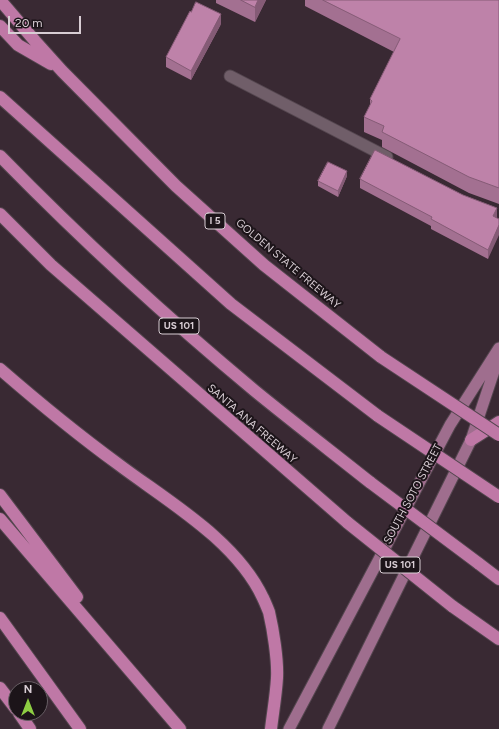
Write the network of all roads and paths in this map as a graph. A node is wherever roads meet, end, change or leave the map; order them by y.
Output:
1 (0, 0) edge
2 (0, 26) edge
3 (62, 71) junction
4 (230, 76) dead end
5 (0, 97) edge
6 (0, 156) edge
7 (396, 162) edge
8 (0, 214) edge
9 (499, 348) edge
10 (499, 355) edge
11 (0, 369) edge
12 (499, 422) edge
13 (499, 434) edge
14 (472, 440) junction
15 (0, 495) edge
16 (499, 497) edge
17 (0, 519) edge
18 (499, 579) edge
19 (0, 618) edge
20 (499, 639) edge
21 (0, 688) edge
22 (146, 690) junction
23 (8, 699) edge
24 (80, 729) edge
25 (180, 729) edge
26 (271, 729) edge
27 (289, 729) edge
28 (328, 729) edge

1 - 3 highway, GOLDEN STATE FREEWAY / I 5
2 - 3 highway
3 - 13 highway, GOLDEN STATE FREEWAY / I 5, bridge
4 - 7 lane
5 - 16 highway, bridge
6 - 18 highway, US 101, bridge
8 - 20 highway, SANTA ANA FREEWAY / US 101, bridge
9 - 27 main road, SOUTH SOTO STREET
10 - 14 main road
11 - 26 highway
12 - 14 highway
14 - 28 main road
15 - 22 highway
17 - 22 highway
19 - 24 highway
21 - 23 highway
22 - 25 highway

